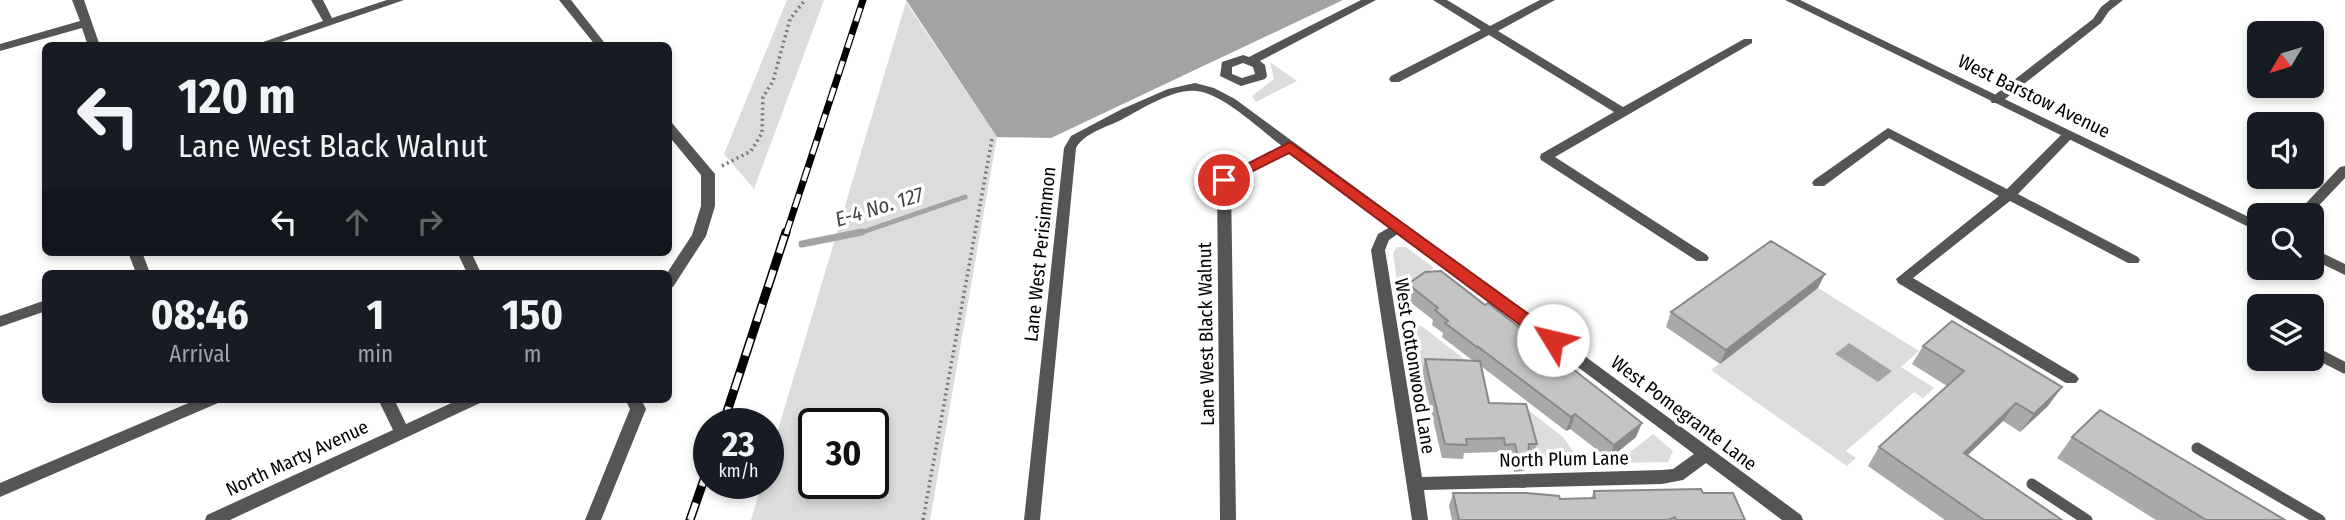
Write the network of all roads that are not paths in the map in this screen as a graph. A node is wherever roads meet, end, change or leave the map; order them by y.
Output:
1 (79, 0) edge
2 (317, 0) edge
3 (398, 0) edge
4 (565, 0) edge
5 (1370, 0) edge
6 (1440, 0) edge
7 (1549, 0) edge
8 (1791, 0) edge
9 (2117, 0) edge
10 (329, 22) junction
11 (86, 23) junction
12 (1489, 30) junction
13 (1748, 41) dead end
14 (93, 42) edge
15 (269, 42) edge
16 (599, 42) edge
17 (0, 48) edge
18 (1251, 61) junction
19 (1224, 72) junction
20 (1395, 79) dead end
21 (1253, 81) junction
22 (1210, 90) junction
23 (1996, 100) junction
24 (1231, 102) junction
25 (1624, 113) junction
26 (672, 131) edge
27 (2068, 135) junction
28 (1290, 147) junction
29 (2345, 170) edge
30 (1819, 183) dead end
31 (2009, 195) junction
32 (2313, 203) edge
33 (2247, 221) edge
34 (1399, 227) junction
35 (1702, 258) dead end
36 (2324, 259) edge
37 (2133, 260) dead end
38 (2345, 270) edge
39 (672, 277) edge
40 (42, 307) edge
41 (0, 323) edge
42 (2324, 357) edge
43 (2345, 368) edge
44 (2071, 379) dead end
45 (198, 403) edge
46 (388, 403) edge
47 (466, 403) edge
48 (635, 403) edge
49 (402, 433) junction
50 (2197, 448) dead end
51 (1707, 454) junction
52 (1414, 484) junction
53 (2032, 484) dead end
54 (0, 490) edge
55 (213, 520) edge
56 (593, 520) edge
57 (1032, 520) edge
58 (1228, 520) edge
59 (1420, 520) edge
60 (1795, 520) edge
61 (2087, 520) edge
62 (2320, 520) edge

1 - 11 street
2 - 10 street
3 - 10 street
4 - 16 street
5 - 18 street
6 - 12 street
7 - 12 street
8 - 23 street, West Barstow Avenue
9 - 23 street
10 - 15 street
11 - 14 street
11 - 17 street
12 - 20 street
12 - 25 street
13 - 25 street
18 - 19 street
18 - 21 street
19 - 21 street
19 - 22 street
21 - 24 street
22 - 24 street, West Pomegrante Lane
22 - 57 street, Lane West Perisimmon
23 - 27 street, West Barstow Avenue
24 - 28 street, West Pomegrante Lane
25 - 35 street
26 - 39 street
27 - 31 street
27 - 33 street, West Barstow Avenue
28 - 34 street, West Pomegrante Lane
28 - 58 street, Lane West Black Walnut
29 - 32 street
30 - 31 street
31 - 37 street
31 - 44 street
34 - 51 street, West Pomegrante Lane
34 - 52 street, West Cottonwood Lane
36 - 38 street
40 - 41 street
42 - 43 lane
45 - 54 street
46 - 49 street
47 - 49 street, North Marty Avenue
48 - 56 street
49 - 55 street, North Marty Avenue
50 - 62 lane
51 - 52 street, North Plum Lane
51 - 60 street, West Pomegrante Lane
52 - 59 street, West Cottonwood Lane
53 - 61 lane

